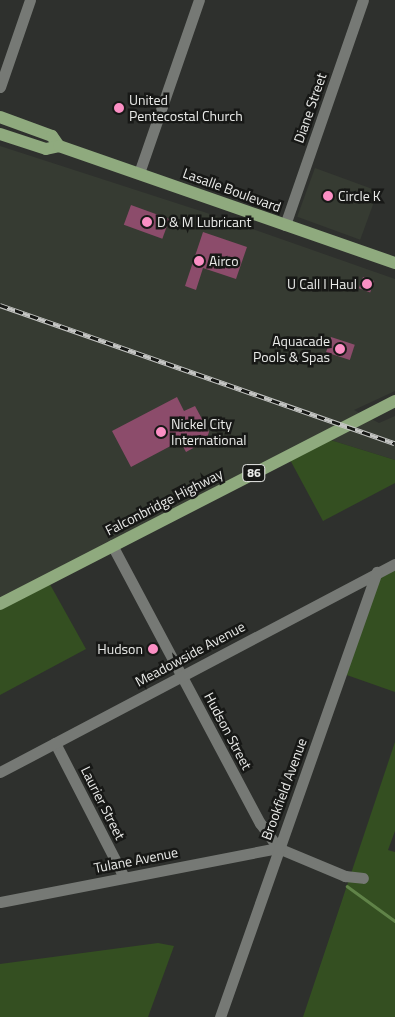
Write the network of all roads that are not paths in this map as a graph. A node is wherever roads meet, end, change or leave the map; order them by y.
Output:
1 (30, 0) edge
2 (199, 0) edge
3 (363, 0) edge
4 (0, 87) edge
5 (0, 117) edge
6 (0, 134) edge
7 (59, 146) junction
8 (139, 173) junction
9 (285, 225) junction
10 (395, 262) edge
11 (395, 401) edge
12 (112, 545) junction
13 (395, 564) edge
14 (377, 572) junction
15 (0, 604) edge
16 (181, 675) junction
17 (55, 743) junction
18 (0, 772) edge
19 (278, 848) junction
20 (124, 878) junction
21 (363, 878) dead end
22 (0, 902) edge
23 (220, 1017) edge

1 - 4 street
2 - 8 street
3 - 9 street, Diane Street
5 - 7 main road, Lasalle Boulevard
6 - 7 main road, Lasalle Boulevard
7 - 8 main road, Lasalle Boulevard
8 - 9 main road, Lasalle Boulevard
9 - 10 main road, Lasalle Boulevard
11 - 12 main road, Falconbridge Highway / 86
12 - 15 main road, Falconbridge Highway / 86
12 - 16 street, Hudson Street
13 - 14 street, Meadowside Avenue
14 - 16 street, Meadowside Avenue
14 - 19 street, Brookfield Avenue
16 - 17 street, Meadowside Avenue
16 - 19 street, Hudson Street
17 - 18 street, Meadowside Avenue
17 - 20 street, Laurier Street
19 - 20 street, Tulane Avenue
19 - 21 street
19 - 23 street, Brookfield Avenue
20 - 22 street, Tulane Avenue

